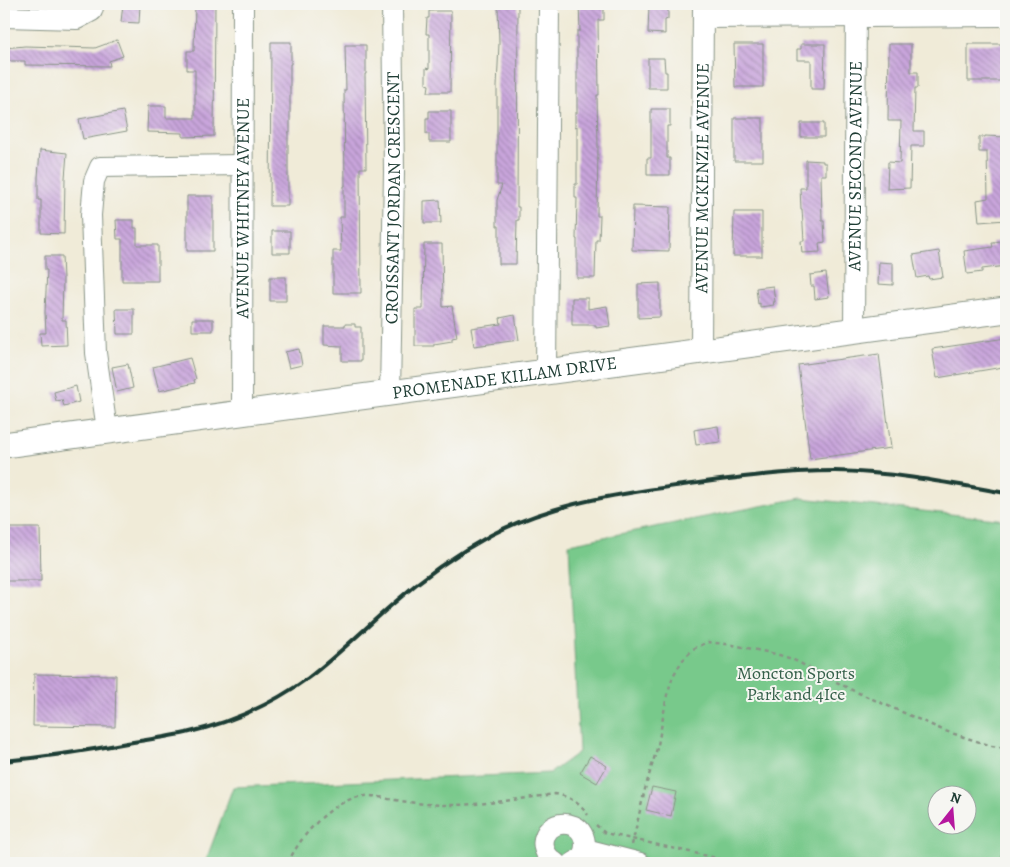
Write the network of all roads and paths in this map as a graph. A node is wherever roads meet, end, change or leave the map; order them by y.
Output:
1 (94, 4) edge
2 (243, 4) edge
3 (392, 4) edge
4 (549, 4) edge
5 (856, 10) edge
6 (703, 11) edge
7 (1006, 16) edge
8 (4, 17) edge
9 (242, 166) junction
10 (1006, 310) edge
11 (854, 330) junction
12 (701, 350) junction
13 (546, 372) junction
14 (390, 393) junction
15 (242, 413) junction
16 (107, 430) junction
17 (4, 445) edge
18 (1006, 748) edge
19 (590, 818) dead end
20 (596, 825) dead end
21 (634, 839) junction
22 (1006, 850) edge
23 (579, 856) edge
24 (634, 862) edge
25 (288, 863) edge
26 (556, 863) edge
27 (733, 863) edge
28 (996, 863) edge

1 - 8 street
2 - 9 street, AVENUE WHITNEY AVENUE
3 - 14 street, CROISSANT JORDAN CRESCENT
4 - 13 street
5 - 6 street
5 - 7 street
5 - 11 street, AVENUE SECOND AVENUE
6 - 12 street, AVENUE MCKENZIE AVENUE
9 - 15 street, AVENUE WHITNEY AVENUE
9 - 16 street
10 - 11 main road, PROMENADE KILLAM DRIVE
11 - 12 main road, PROMENADE KILLAM DRIVE
12 - 13 main road, PROMENADE KILLAM DRIVE
13 - 14 main road, PROMENADE KILLAM DRIVE
14 - 15 main road, PROMENADE KILLAM DRIVE
15 - 16 main road, PROMENADE KILLAM DRIVE
16 - 17 main road, PROMENADE KILLAM DRIVE
18 - 21 path
19 - 25 path
20 - 21 path
21 - 24 path
21 - 27 path
22 - 28 path
23 - 24 street
23 - 26 street

